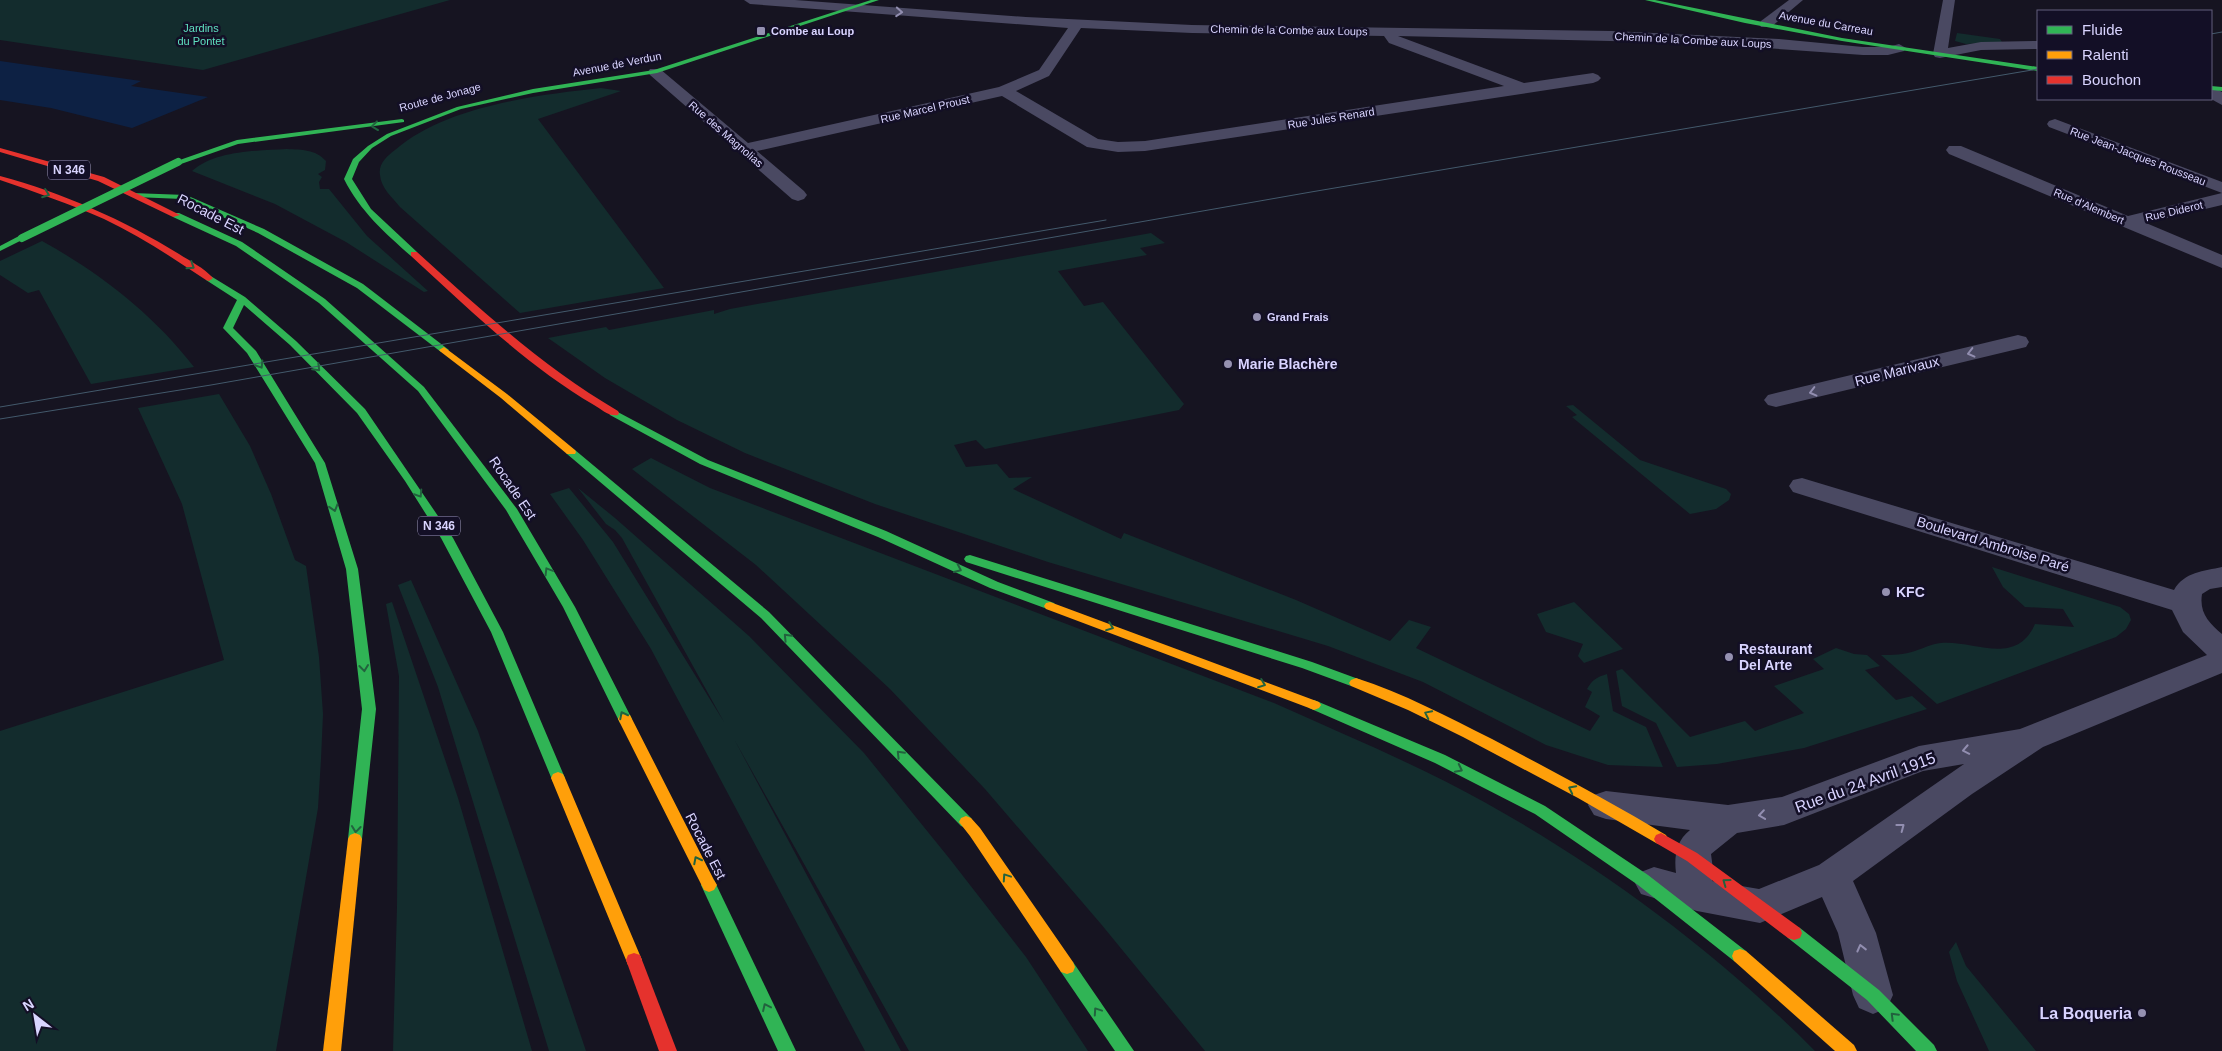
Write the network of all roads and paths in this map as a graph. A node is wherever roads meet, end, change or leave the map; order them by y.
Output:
1 (750, 0) edge
2 (876, 0) edge
3 (1648, 0) edge
4 (1797, 0) edge
5 (1949, 0) edge
6 (851, 8) junction
7 (1078, 23) junction
8 (1766, 24) junction
9 (1386, 32) junction
10 (1853, 41) junction
11 (2037, 45) edge
12 (1828, 47) junction
13 (1899, 48) junction
14 (1940, 54) junction
15 (2037, 64) edge
16 (2037, 69) edge
17 (655, 72) junction
18 (628, 76) junction
19 (1593, 78) dead end
20 (1523, 88) junction
21 (2212, 90) edge
22 (1004, 91) junction
23 (2222, 100) edge
24 (2055, 124) dead end
25 (389, 135) junction
26 (259, 139) junction
27 (744, 149) junction
28 (0, 150) edge
29 (1955, 150) dead end
30 (344, 154) dead end
31 (356, 162) junction
32 (0, 178) edge
33 (2222, 188) edge
34 (135, 195) junction
35 (798, 195) dead end
36 (2222, 199) edge
37 (2127, 222) junction
38 (0, 249) edge
39 (2222, 262) edge
40 (242, 299) junction
41 (2018, 342) dead end
42 (1776, 400) dead end
43 (1802, 486) dead end
44 (882, 534) junction
45 (2222, 577) edge
46 (2184, 603) junction
47 (2222, 650) edge
48 (2222, 661) edge
49 (2031, 738) junction
50 (1602, 804) junction
51 (1728, 820) junction
52 (1692, 857) junction
53 (1832, 876) junction
54 (1642, 880) junction
55 (1697, 895) junction
56 (1760, 906) junction
57 (1722, 940) junction
58 (1873, 995) junction
59 (332, 1051) edge
60 (668, 1051) edge
61 (787, 1051) edge
62 (1125, 1051) edge
63 (1848, 1051) edge
64 (1928, 1051) edge

1 - 6 street, Chemin de la Combe aux Loups
2 - 6 main road, Avenue de Verdun
3 - 8 main road, Avenue du Carreau
4 - 8 street
5 - 14 street
6 -> 7 street, Chemin de la Combe aux Loups
6 - 17 main road, Avenue de Verdun
7 - 9 street, Chemin de la Combe aux Loups
7 - 22 street, Rue Marcel Proust
8 - 10 main road, Avenue du Carreau
9 - 12 street, Chemin de la Combe aux Loups
9 - 20 street
10 - 12 street, Chemin de la Combe aux Loups
10 - 13 main road, Avenue du Carreau
11 - 14 street
12 - 13 street, Chemin de la Combe aux Loups
13 - 14 main road, Avenue du Carreau
14 - 15 main road, Avenue du Carreau
14 - 16 main road, Avenue du Carreau
17 - 18 main road, Avenue de Verdun
17 - 27 street, Rue des Magnolias
18 - 25 main road, Avenue de Verdun
18 -> 26 main road, Route de Jonage
19 - 20 street, Rue Jules Renard
20 - 22 street, Rue Jules Renard
21 - 23 street
22 - 27 street, Rue Marcel Proust
24 - 33 street, Rue Jean-Jacques Rousseau
25 - 26 main road, Route de Jonage
25 - 31 main road
26 - 38 main road, Route de Jonage, bridge
27 - 35 street, Rue des Magnolias
28 - 34 main road, Rocade Est / N 346
29 - 37 street, Rue d'Alembert
30 - 31 main road
31 - 44 main road
32 -> 40 main road, N 346
61 -> 34 main road, Rocade Est / N 346
62 -> 34 main road
36 - 37 street, Rue Diderot
37 - 39 street, Rue d'Alembert
40 -> 59 main road
40 -> 60 main road, N 346
41 -> 42 street, Rue Marivaux
43 - 46 street, Boulevard Ambroise Paré
50 -> 44 main road
44 -> 54 main road
45 - 46 street
46 - 47 street
48 - 49 street, Rue du 24 Avril 1915
49 -> 51 street, Rue du 24 Avril 1915
53 -> 49 street, Rue du 24 Avril 1915
50 - 51 street, Rue du 24 Avril 1915
50 - 52 main road
51 - 52 street, Rue du 24 Avril 1915
52 - 55 street
56 -> 52 main road
53 - 56 street, Rue du 24 Avril 1915
58 -> 53 street
54 - 55 street
54 - 57 main road
55 - 56 street
55 - 57 street
56 - 58 main road
57 - 63 main road
64 -> 58 main road

